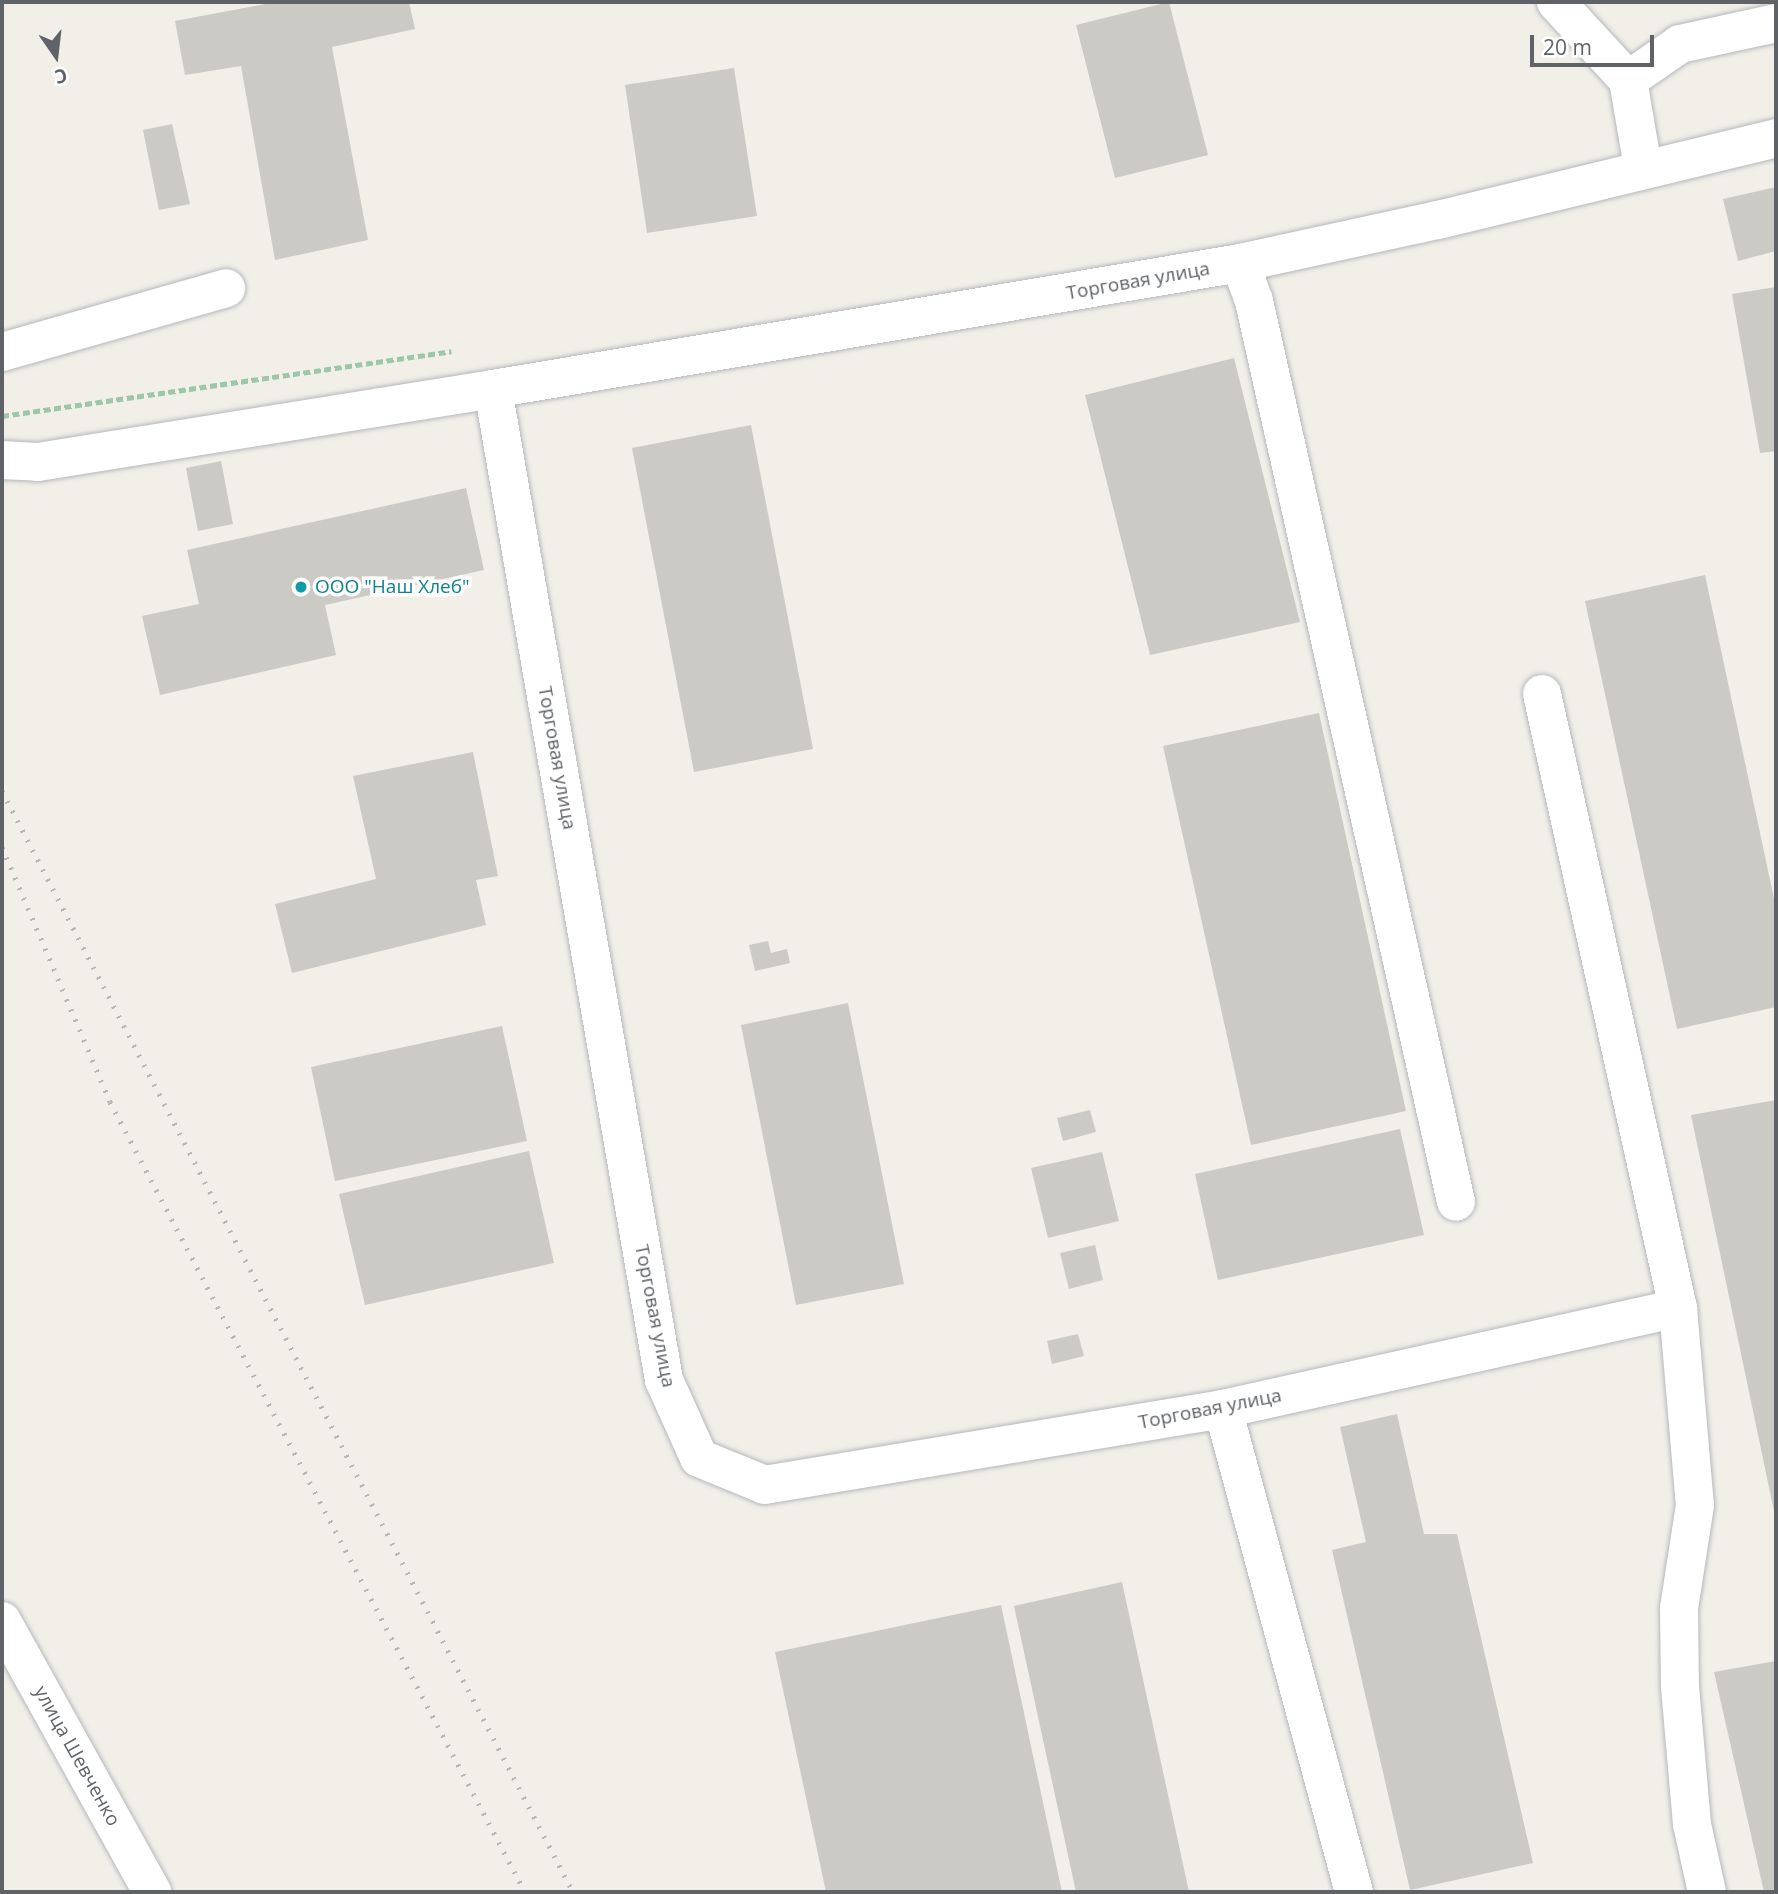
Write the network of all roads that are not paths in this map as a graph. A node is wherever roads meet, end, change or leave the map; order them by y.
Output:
1 (1556, 2) edge
2 (1776, 23) edge
3 (1628, 80) junction
4 (1776, 138) edge
5 (1643, 168) junction
6 (1240, 263) junction
7 (226, 288) dead end
8 (2, 352) edge
9 (493, 389) junction
10 (2, 460) edge
11 (1542, 694) dead end
12 (1456, 1202) dead end
13 (1678, 1308) junction
14 (1223, 1409) junction
15 (2, 1621) edge
16 (152, 1892) edge
17 (1354, 1892) edge
18 (1707, 1892) edge

1 - 3 street
2 - 3 street
3 - 5 street
4 - 5 street, Торговая улица
5 - 6 street, Торговая улица
6 - 9 street, Торговая улица
6 - 12 street
7 - 8 street
9 - 10 street, Торговая улица
9 - 14 street, Торговая улица
11 - 13 street
13 - 14 street, Торговая улица
13 - 18 street
14 - 17 street
15 - 16 street, улица Шевченко

